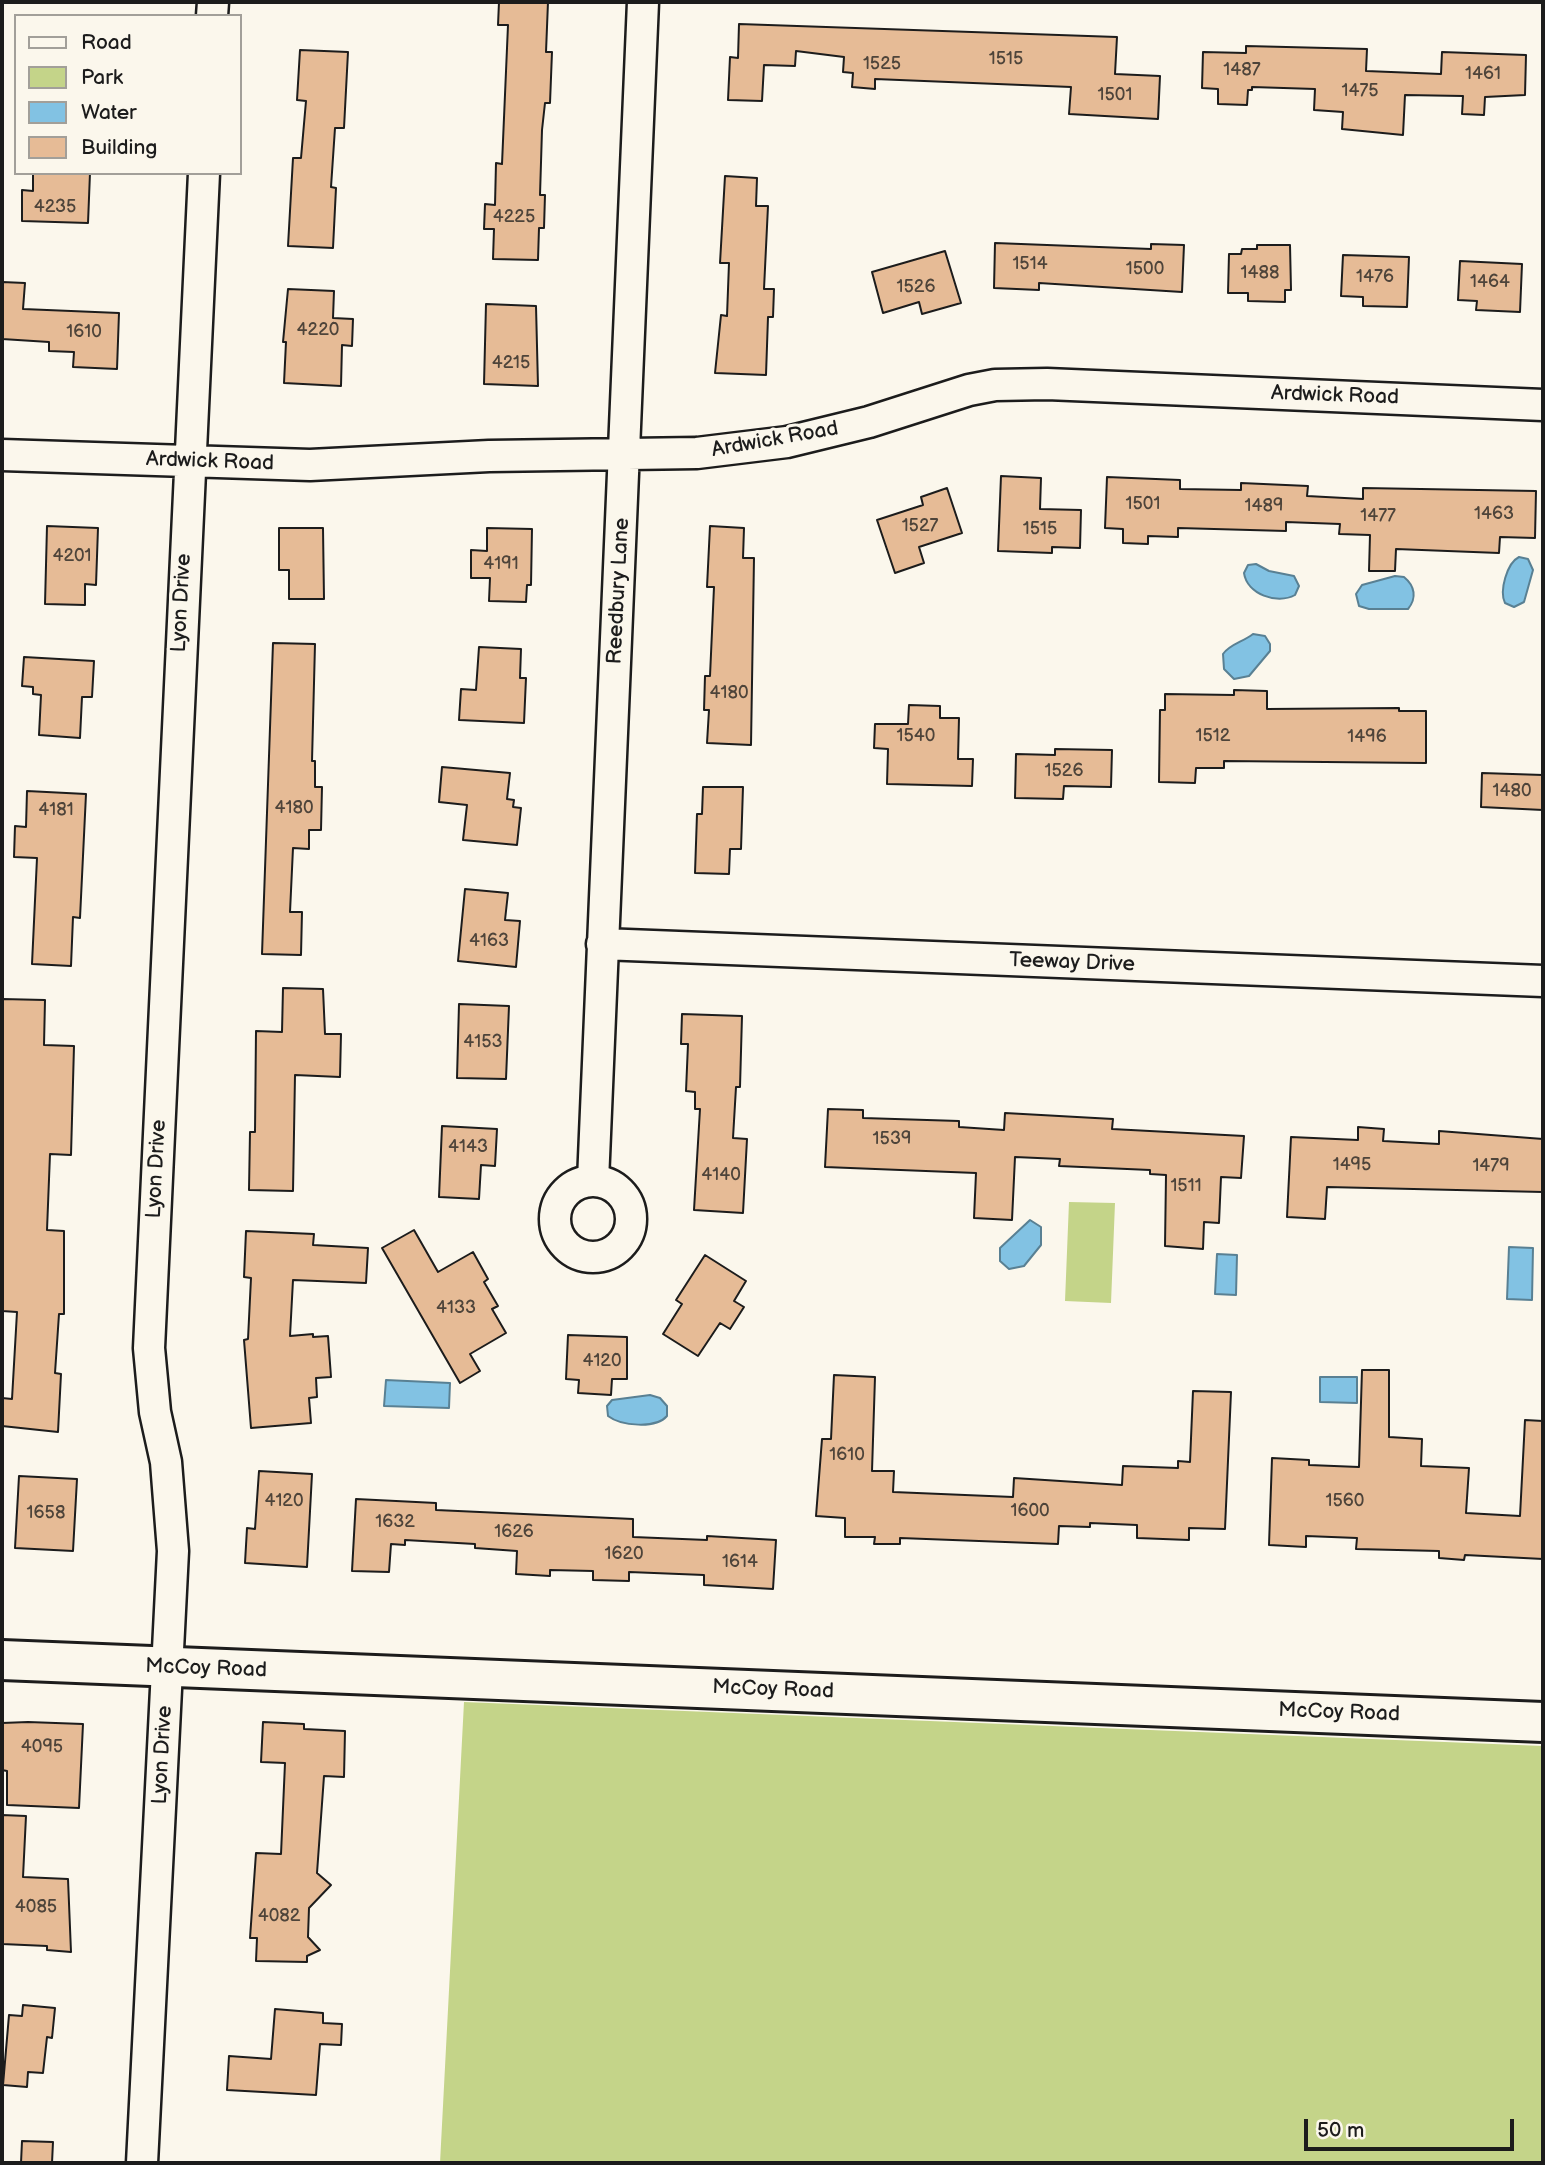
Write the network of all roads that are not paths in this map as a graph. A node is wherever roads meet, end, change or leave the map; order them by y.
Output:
1 (643, 2) edge
2 (204, 175) edge
3 (1543, 405) edge
4 (626, 454) junction
5 (2, 455) edge
6 (188, 462) junction
7 (602, 944) junction
8 (1543, 981) edge
9 (593, 1181) dead end
10 (2, 1660) edge
11 (167, 1667) junction
12 (1543, 1722) edge
13 (142, 2163) edge

1 - 4 street, Reedbury Lane
2 - 6 street, Lyon Drive
3 - 4 street, Ardwick Road
4 - 6 street, Ardwick Road
4 - 7 street, Reedbury Lane
5 - 6 street, Ardwick Road
6 - 11 street, Lyon Drive
7 - 8 street, Teeway Drive
7 - 9 street, Reedbury Lane
10 - 11 main road, McCoy Road
11 - 12 main road, McCoy Road
11 - 13 street, Lyon Drive

